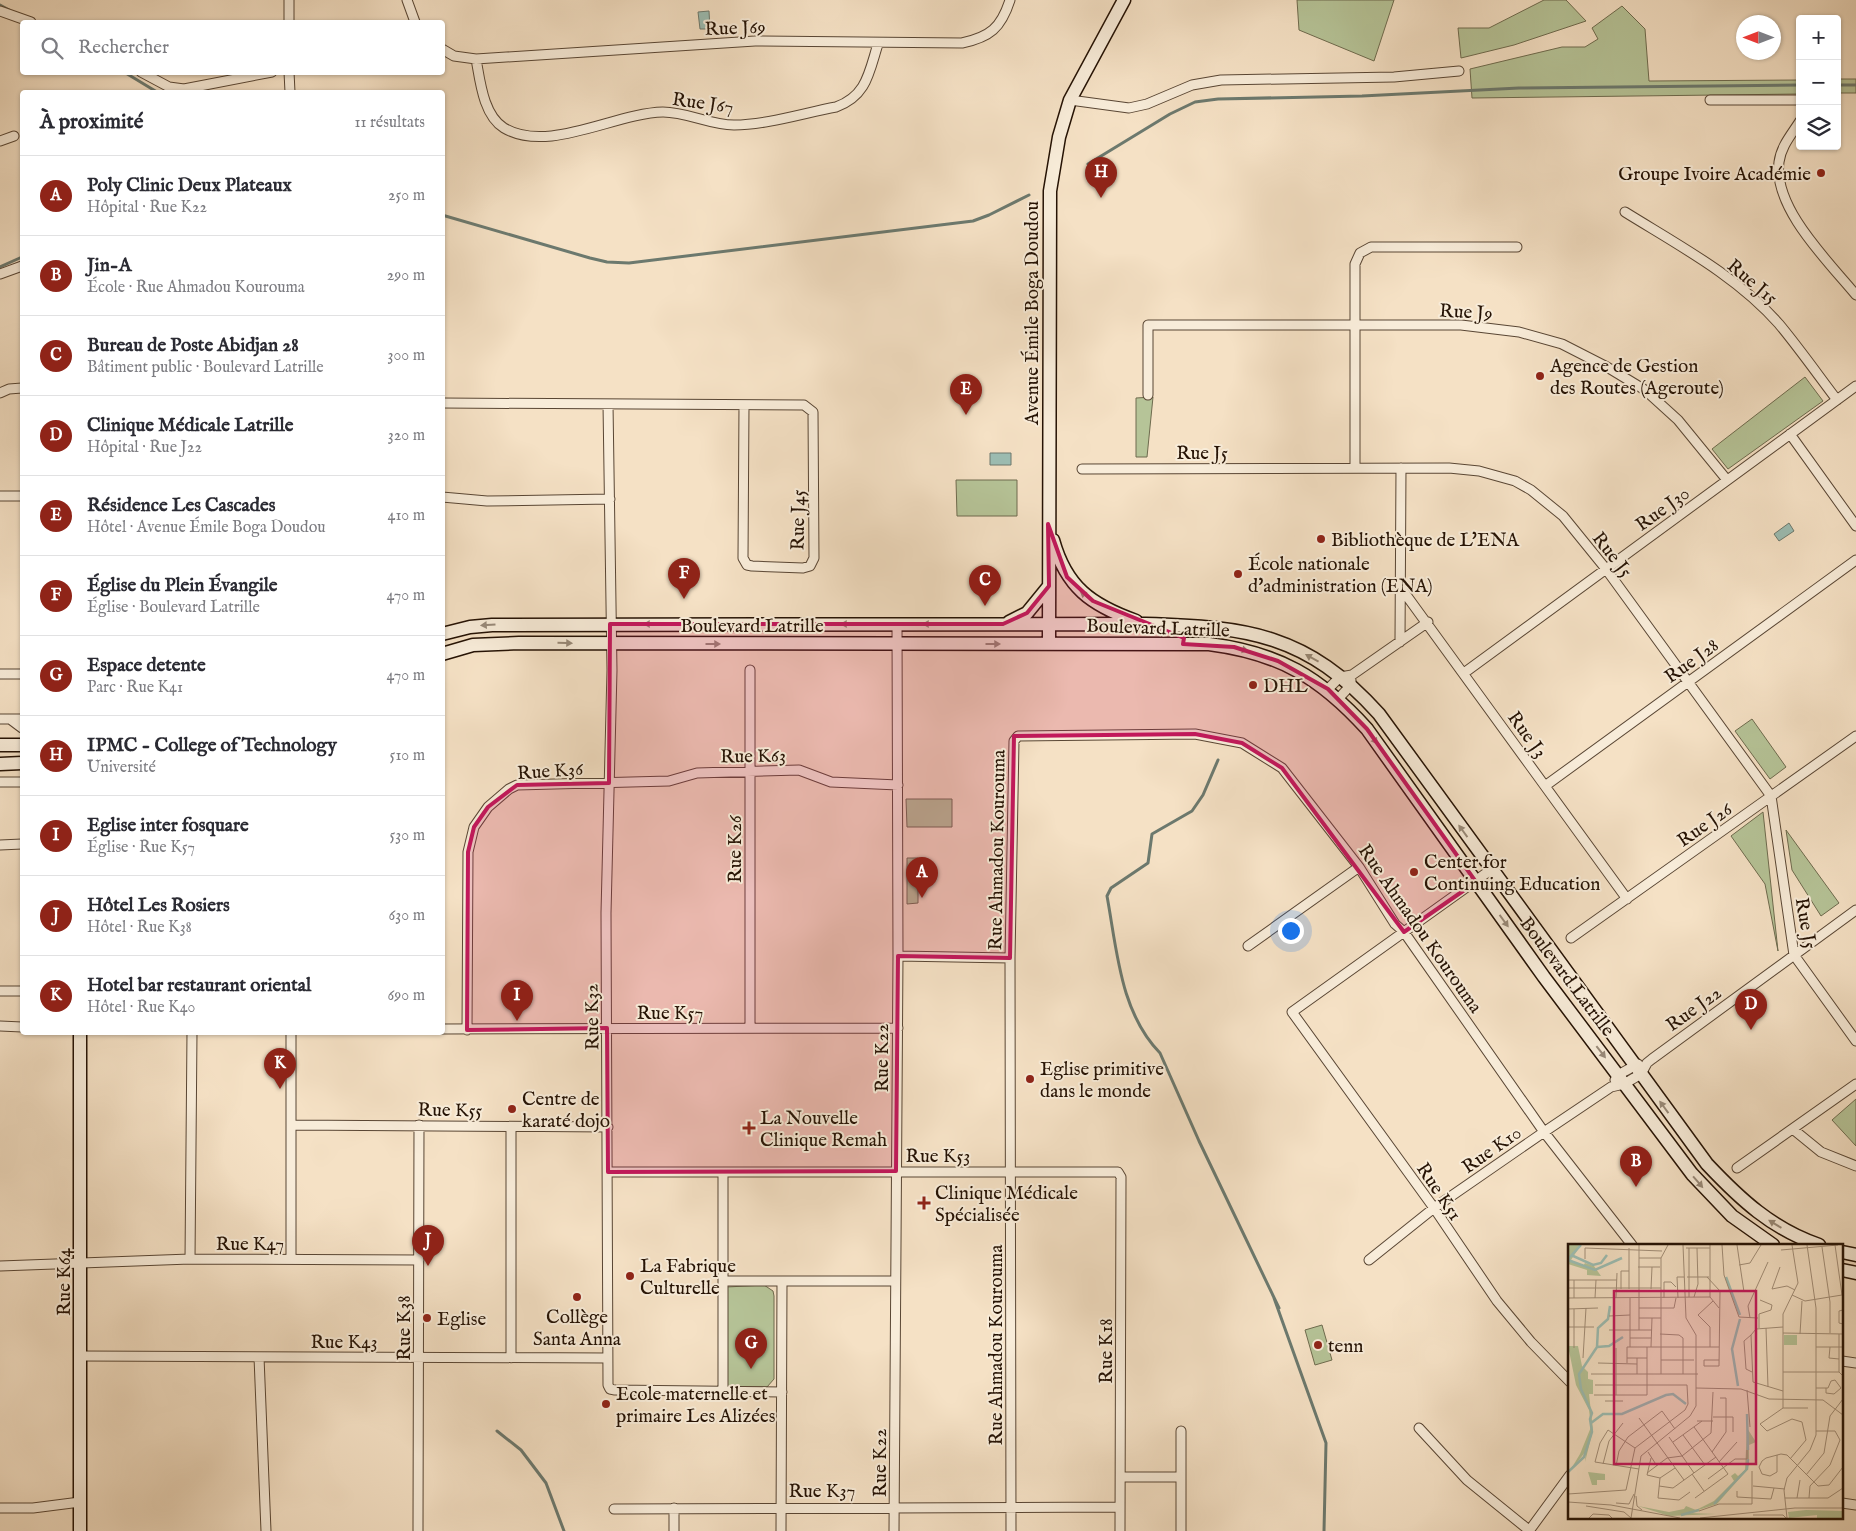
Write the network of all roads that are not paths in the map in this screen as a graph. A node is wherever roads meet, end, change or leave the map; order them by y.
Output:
1 (289, 0) edge
2 (407, 0) edge
3 (1010, 0) edge
4 (1124, 0) edge
5 (0, 11) edge
6 (25, 20) edge
7 (289, 20) edge
8 (414, 20) edge
9 (878, 44) junction
10 (445, 52) edge
11 (476, 59) junction
12 (1459, 71) dead end
13 (147, 75) edge
14 (256, 75) edge
15 (289, 75) edge
16 (290, 90) edge
17 (1070, 100) junction
18 (1710, 100) dead end
19 (1796, 100) edge
20 (1796, 127) edge
21 (14, 136) dead end
22 (0, 141) edge
23 (1625, 212) dead end
24 (1518, 248) dead end
25 (20, 267) edge
26 (0, 274) edge
27 (1856, 295) edge
28 (1355, 325) junction
29 (1856, 386) edge
30 (20, 388) edge
31 (0, 393) edge
32 (1148, 395) dead end
33 (1837, 400) junction
34 (445, 403) edge
35 (608, 404) junction
36 (744, 405) junction
37 (1790, 434) junction
38 (1355, 468) junction
39 (1401, 468) junction
40 (1082, 469) dead end
41 (1727, 480) junction
42 (0, 496) edge
43 (20, 496) edge
44 (445, 497) edge
45 (610, 499) junction
46 (1048, 524) junction
47 (1856, 526) edge
48 (1856, 560) edge
49 (1606, 569) junction
50 (1049, 586) junction
51 (1402, 588) junction
52 (1428, 622) junction
53 (610, 624) junction
54 (897, 624) junction
55 (1003, 624) junction
56 (1049, 624) junction
57 (1145, 624) junction
58 (445, 633) edge
59 (1400, 642) junction
60 (611, 644) junction
61 (897, 644) junction
62 (1049, 644) junction
63 (445, 653) edge
64 (750, 670) dead end
65 (1464, 673) junction
66 (0, 674) edge
67 (20, 674) edge
68 (1348, 679) junction
69 (1688, 682) junction
70 (1328, 690) junction
71 (1338, 699) junction
72 (5, 719) edge
73 (20, 719) edge
74 (20, 727) edge
75 (1856, 736) edge
76 (0, 745) edge
77 (20, 745) edge
78 (20, 763) edge
79 (0, 764) edge
80 (750, 771) junction
81 (0, 782) edge
82 (20, 782) edge
83 (609, 783) junction
84 (898, 785) junction
85 (1545, 786) junction
86 (1771, 796) junction
87 (20, 844) edge
88 (0, 845) edge
89 (1359, 867) junction
90 (1492, 869) junction
91 (1476, 882) junction
92 (1627, 899) junction
93 (1856, 910) edge
94 (1404, 932) junction
95 (1571, 938) dead end
96 (1248, 946) dead end
97 (1794, 955) junction
98 (898, 956) junction
99 (1010, 958) junction
100 (0, 991) edge
101 (20, 991) edge
102 (0, 1026) edge
103 (20, 1027) edge
104 (608, 1028) junction
105 (750, 1028) junction
106 (898, 1028) junction
107 (445, 1029) edge
108 (467, 1030) junction
109 (80, 1035) edge
110 (192, 1035) edge
111 (291, 1035) edge
112 (1856, 1041) edge
113 (1641, 1067) junction
114 (1621, 1080) junction
115 (1856, 1084) edge
116 (1611, 1087) joint
117 (291, 1124) junction
118 (419, 1125) junction
119 (511, 1126) junction
120 (608, 1126) junction
121 (1794, 1130) junction
122 (1544, 1132) junction
123 (1856, 1166) edge
124 (1736, 1168) dead end
125 (896, 1171) junction
126 (608, 1172) junction
127 (723, 1172) junction
128 (1011, 1172) junction
129 (1118, 1172) joint
130 (1434, 1208) junction
131 (1631, 1244) edge
132 (1772, 1244) edge
133 (1816, 1244) edge
134 (190, 1259) junction
135 (291, 1259) junction
136 (419, 1260) junction
137 (1369, 1260) dead end
138 (81, 1263) junction
139 (0, 1266) edge
140 (724, 1281) junction
141 (895, 1281) junction
142 (782, 1282) junction
143 (82, 1356) junction
144 (260, 1357) junction
145 (419, 1357) junction
146 (511, 1358) junction
147 (607, 1358) junction
148 (1568, 1380) edge
149 (724, 1391) junction
150 (782, 1392) junction
151 (1419, 1428) dead end
152 (1181, 1431) dead end
153 (1121, 1477) junction
154 (1180, 1477) junction
155 (1568, 1479) edge
156 (80, 1502) junction
157 (782, 1506) junction
158 (1012, 1506) junction
159 (895, 1507) junction
160 (1120, 1507) junction
161 (0, 1508) edge
162 (674, 1508) junction
163 (614, 1509) dead end
164 (80, 1531) edge
165 (266, 1531) edge
166 (418, 1531) edge
167 (674, 1531) edge
168 (782, 1531) edge
169 (894, 1531) edge
170 (1011, 1531) edge
171 (1120, 1531) edge
172 (1181, 1531) edge
173 (1530, 1531) edge

1 - 7 street
2 - 8 street
3 - 9 street, Rue J69
4 - 17 main road, Avenue Émile Boga Doudou
5 - 6 street
9 - 11 street, Rue J69
9 - 11 street, Rue J67
10 - 11 street, Rue J69
12 - 17 street
13 - 14 street
15 - 16 street
17 - 46 main road, Avenue Émile Boga Doudou
18 - 19 street
20 - 27 street
21 - 22 street
23 - 33 street, Rue J15
24 - 28 street
25 - 26 street
28 - 32 street, Rue J9
28 - 38 street
28 - 41 street, Rue J9
29 - 33 street, Rue J30
30 - 31 street
33 - 37 street, Rue J30
34 - 35 street, Rue J45
35 - 36 street, Rue J45
35 - 45 street, Rue K32
36 - 36 street, Rue J45
37 - 41 street, Rue J30
37 - 47 street
38 - 39 street, Rue J5
38 - 40 street, Rue J5
39 - 49 street, Rue J5
39 - 51 street
41 - 49 street, Rue J30
42 - 43 street
44 - 45 street
45 - 53 street, Rue K32
46 - 50 main road, Avenue Émile Boga Doudou
57 -> 46 main road
48 - 69 street, Rue J28
49 - 65 street, Rue J30
49 - 69 street, Rue J5
50 - 55 main road
50 - 56 main road, Avenue Émile Boga Doudou
51 - 52 street, Rue J3
51 - 59 street
52 - 59 street
52 - 65 street, Rue J3
54 -> 53 main road, Boulevard Latrille
53 -> 58 main road, Boulevard Latrille
53 - 60 street, Rue K32
55 -> 54 main road, Boulevard Latrille
54 - 61 street, Rue K22
55 - 56 main road, Boulevard Latrille
56 - 57 main road, Boulevard Latrille
56 - 62 main road, Avenue Émile Boga Doudou
68 -> 57 main road, Boulevard Latrille
59 - 68 street
60 -> 61 main road, Boulevard Latrille
63 -> 60 main road, Boulevard Latrille
60 - 83 street, Rue K32
61 -> 62 main road, Boulevard Latrille
61 - 84 street, Rue K22
62 -> 70 main road, Boulevard Latrille
64 - 80 street, Rue K26
65 - 85 street, Rue J3
66 - 67 street
68 - 70 street
68 - 71 street
90 -> 68 main road, Boulevard Latrille
69 - 85 street, Rue J28
69 - 86 street, Rue J5
70 - 71 main road, Boulevard Latrille
71 -> 91 main road, Boulevard Latrille
72 - 73 street
72 - 74 street
75 - 86 street, Rue J26
76 - 77 main road
78 - 79 main road
80 - 83 street, Rue K63
80 - 84 street, Rue K63
80 - 105 street, Rue K26
81 - 82 street
83 - 104 street, Rue K32
83 - 108 street, Rue K36
84 - 98 street, Rue K22
85 - 92 street, Rue J3
86 - 92 street, Rue J26
86 - 97 street, Rue J5
87 - 88 street
89 - 94 street, Rue Ahmadou Kourouma
89 - 96 street
89 - 99 street, Rue Ahmadou Kourouma
90 - 91 street
90 - 113 main road, Boulevard Latrille
91 - 94 street
91 -> 114 main road, Boulevard Latrille
92 - 95 street, Rue J26
93 - 97 street, Rue J22
94 - 122 street, Rue Ahmadou Kourouma
94 - 130 street, Rue K51
97 - 112 street, Rue J5
97 - 113 street, Rue J22
98 - 99 street
98 - 106 street, Rue K22
99 - 128 street, Rue Ahmadou Kourouma
100 - 101 street
102 - 103 street
104 - 105 street, Rue K57
104 - 108 street, Rue K57
104 - 120 street, Rue K32
105 - 106 street, Rue K57
106 - 125 street, Rue K22
107 - 108 street, Rue K57
109 - 138 main road, Rue K64
110 - 134 street
111 - 117 street
113 - 114 street, Rue J22
133 -> 113 main road, Boulevard Latrille
114 - 116 street, Rue J22
114 -> 132 main road, Boulevard Latrille
115 - 121 street
116 - 122 street, Rue K10
117 - 118 street, Rue K55
117 - 135 street
118 - 119 street, Rue K55
118 - 136 street, Rue K38
119 - 120 street, Rue K55
119 - 146 street
120 - 126 street, Rue K32
121 - 123 street
121 - 124 street
122 - 130 street, Rue K10
122 - 131 street, Rue Ahmadou Kourouma
125 - 127 street, Rue K53
125 - 128 street, Rue K53
125 - 141 street, Rue K22
126 - 127 street, Rue K53
126 - 147 street, Rue K32
127 - 140 street
128 - 129 street, Rue K53
128 - 158 street, Rue Ahmadou Kourouma
129 - 153 street, Rue K18
130 - 137 street, Rue K10
130 - 148 street, Rue K51
134 - 135 street, Rue K47
134 - 138 street, Rue K47
135 - 136 street, Rue K47
136 - 145 street, Rue K38
138 - 139 street, Rue K47
138 - 143 main road, Rue K64
140 - 142 street
140 - 149 street
141 - 142 street
141 - 159 street, Rue K22
142 - 150 street
143 - 144 street, Rue K43
143 - 156 main road, Rue K64
144 - 145 street, Rue K43
144 - 165 street
145 - 146 street, Rue K43
145 - 166 street, Rue K38
146 - 147 street, Rue K43
147 - 149 street, Rue K32
149 - 150 street
150 - 157 street
151 - 173 street
152 - 154 street
153 - 154 street
153 - 160 street, Rue K18
154 - 172 street
155 - 173 street
156 - 161 street
156 - 164 main road, Rue K64
157 - 159 street, Rue K37
157 - 162 street, Rue K37
157 - 168 street
158 - 159 street, Rue K37
158 - 160 street, Rue K37
158 - 170 street, Rue Ahmadou Kourouma
159 - 169 street, Rue K22
160 - 171 street, Rue K18
162 - 163 street, Rue K37
162 - 167 street

